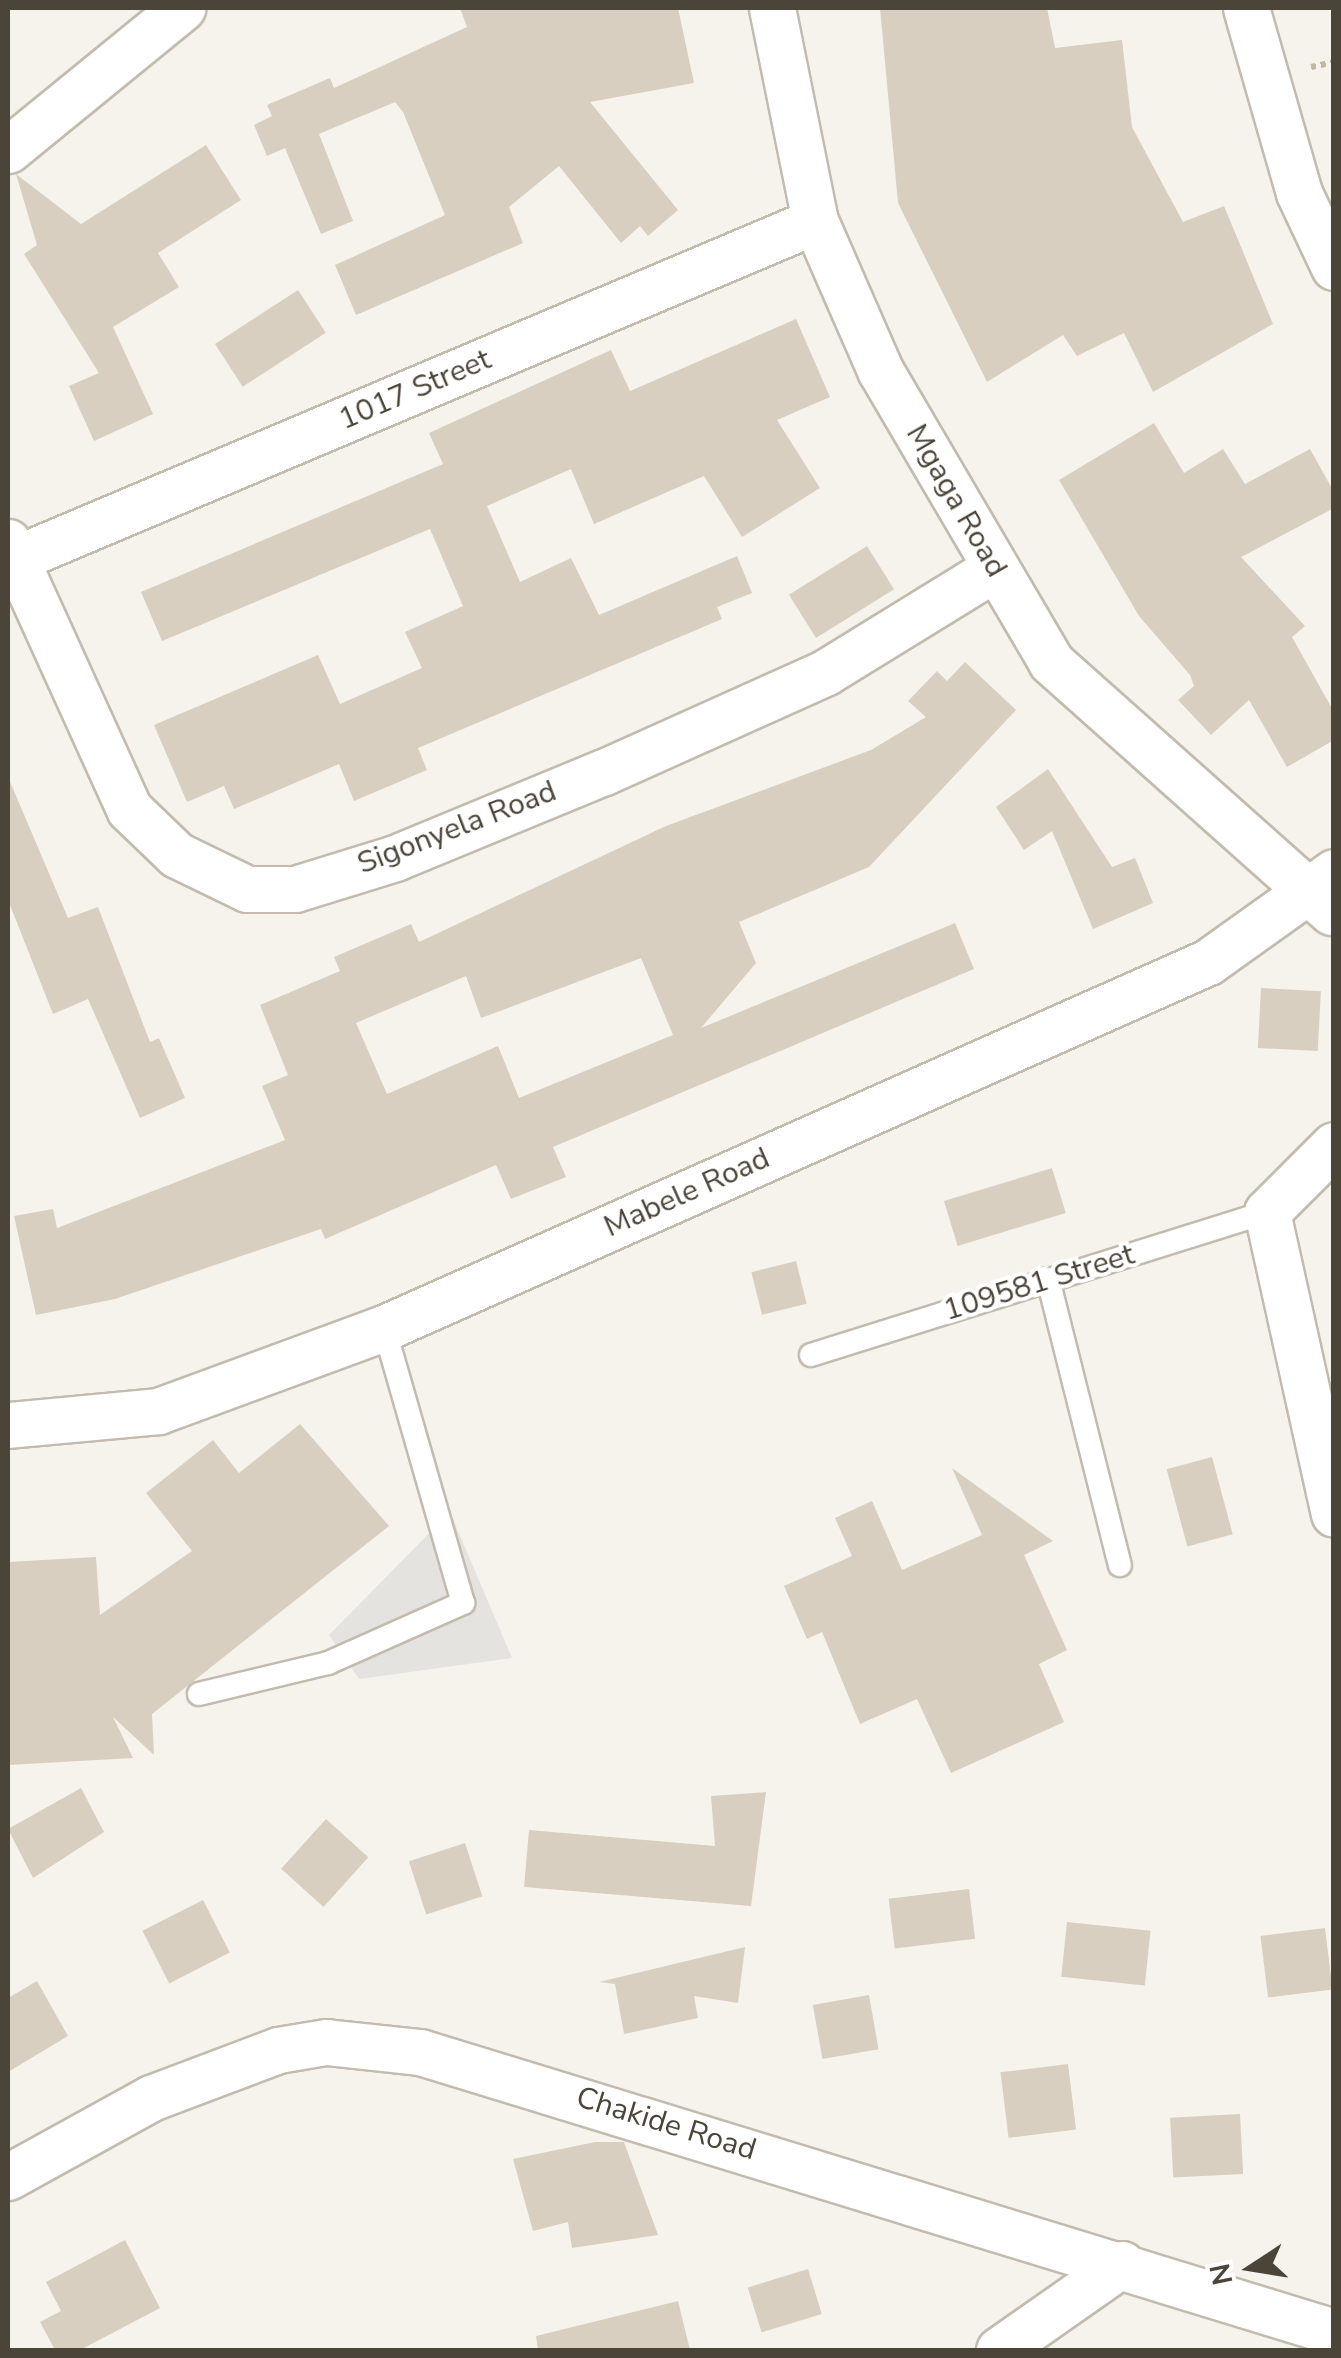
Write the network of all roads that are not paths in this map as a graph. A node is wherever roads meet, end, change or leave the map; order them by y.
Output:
1 (182, 8) edge
2 (772, 8) edge
3 (1246, 8) edge
4 (8, 150) edge
5 (814, 220) junction
6 (1334, 266) edge
7 (12, 550) edge
8 (996, 568) junction
9 (22, 618) edge
10 (1325, 893) edge
11 (1334, 1145) edge
12 (1267, 1212) junction
13 (1048, 1279) junction
14 (384, 1328) junction
15 (811, 1356) dead end
16 (8, 1425) edge
17 (1334, 1514) edge
18 (1120, 1565) dead end
19 (199, 1694) dead end
20 (8, 2178) edge
21 (1122, 2264) junction
22 (1334, 2332) edge
23 (999, 2350) edge

1 - 4 street
2 - 5 street, Mgaga Road
3 - 6 street
5 - 7 street, 1017 Street
5 - 8 street, Mgaga Road
7 - 9 street, Sigonyela Road
8 - 9 street, Sigonyela Road
8 - 10 street, Mgaga Road
10 - 14 street, Mabele Road
11 - 12 street
12 - 13 lane, 109581 Street
12 - 17 street
13 - 15 lane, 109581 Street
13 - 18 lane
14 - 16 street, Mabele Road
14 - 19 lane
20 - 21 street, Chakide Road
21 - 22 street, Chakide Road
21 - 23 street

